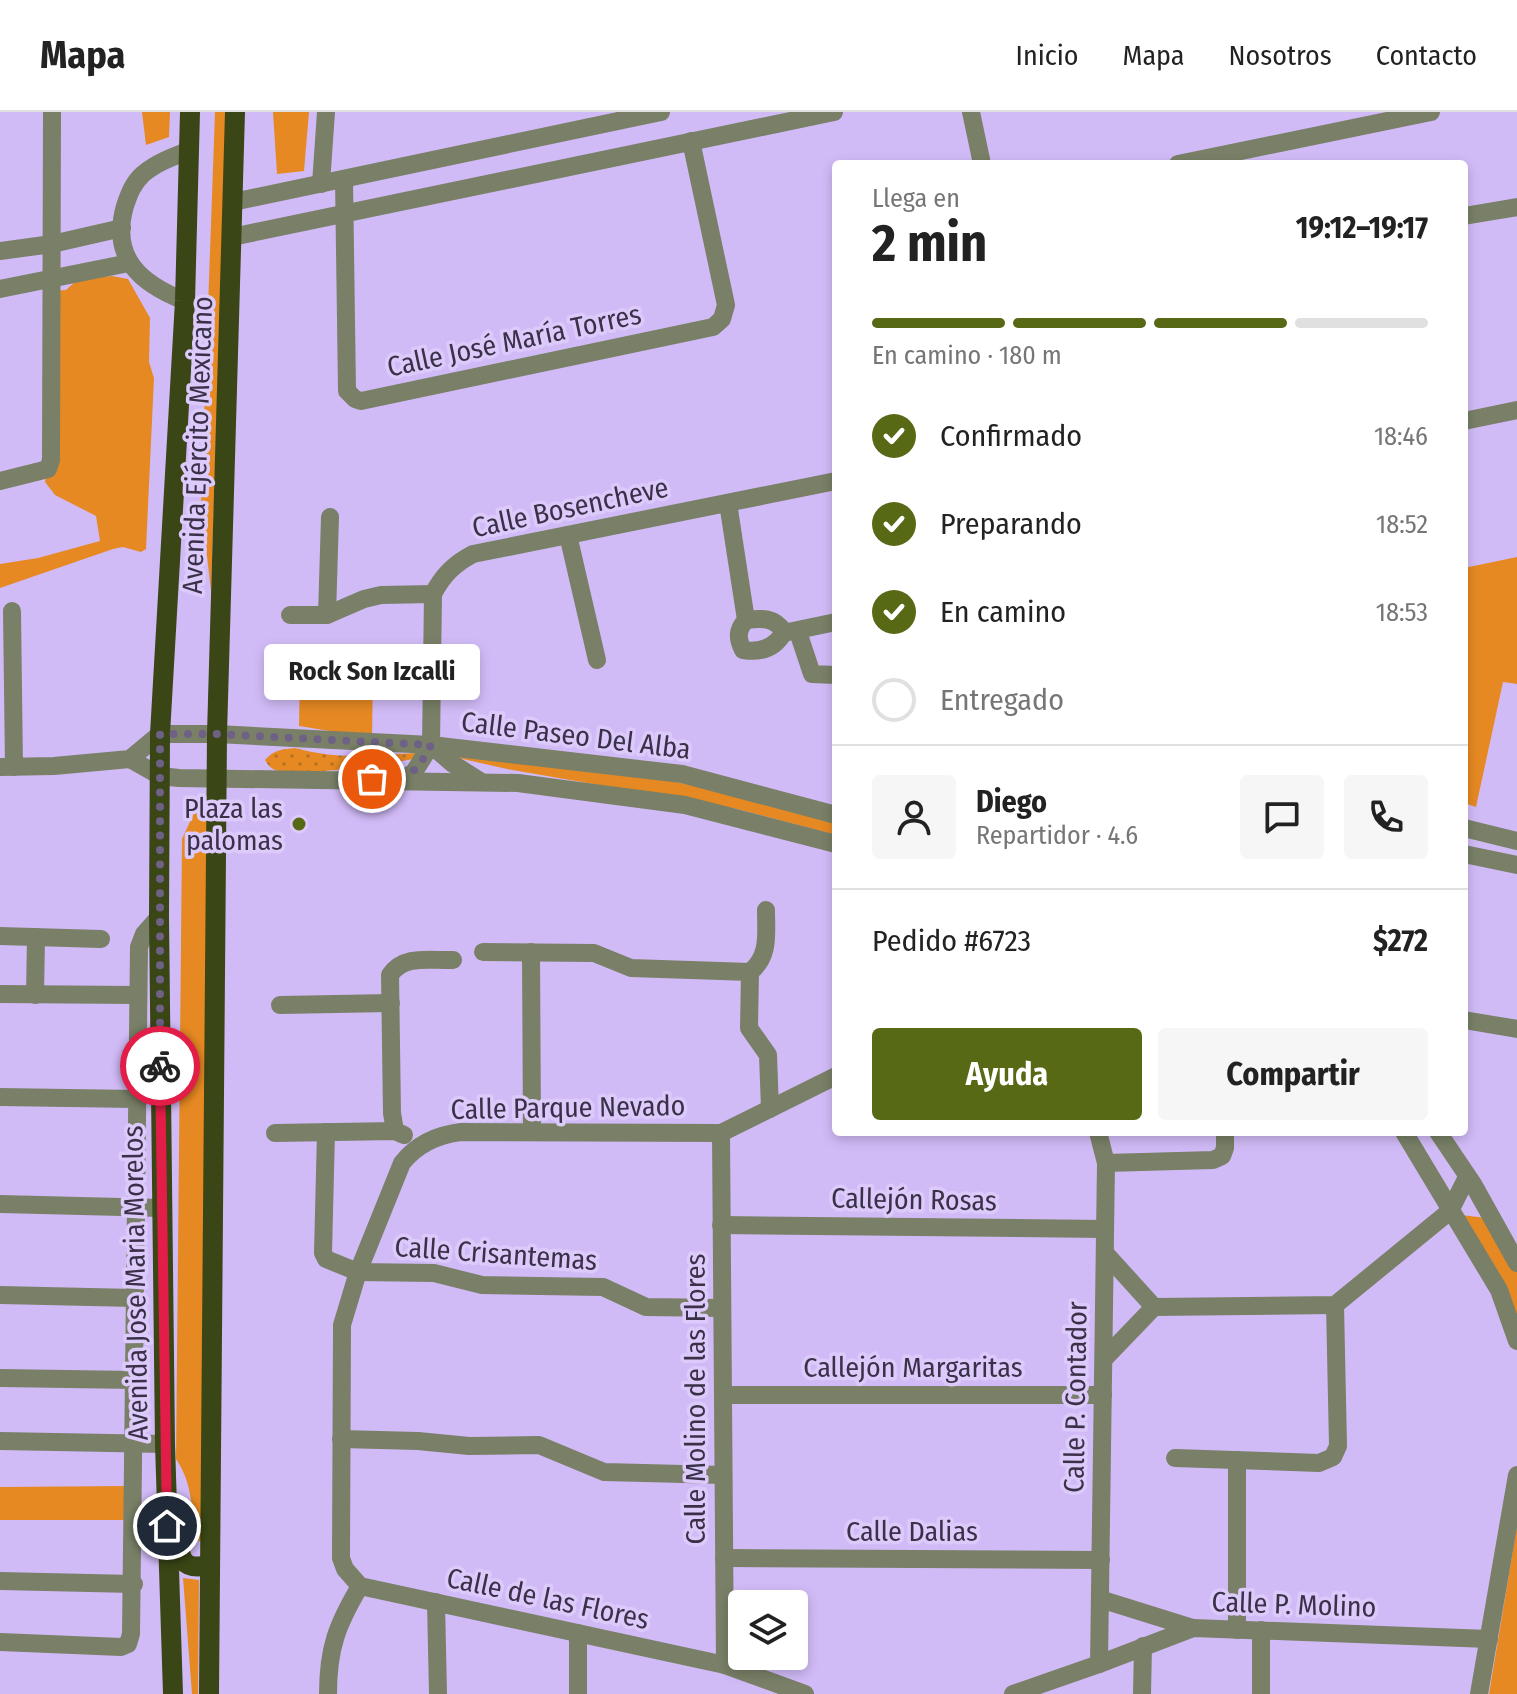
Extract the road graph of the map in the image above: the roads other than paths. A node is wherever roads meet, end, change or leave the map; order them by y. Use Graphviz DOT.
graph roads {
  1 [pos="52,112"];
  2 [pos="190,112"];
  3 [pos="235,112"];
  4 [pos="326,112"];
  5 [pos="661,112"];
  6 [pos="830,112"];
  7 [pos="971,112"];
  8 [pos="1431,112"];
  9 [pos="581,130"];
  10 [pos="691,141"];
  11 [pos="188,151"];
  12 [pos="981,160"];
  13 [pos="1197,160"];
  14 [pos="588,162"];
  15 [pos="344,179"];
  16 [pos="321,184"];
  17 [pos="233,202"];
  18 [pos="1517,207"];
  19 [pos="1468,215"];
  20 [pos="344,216"];
  21 [pos="122,228"];
  22 [pos="232,237"];
  23 [pos="52,244"];
  24 [pos="0,251"];
  25 [pos="129,263"];
  26 [pos="52,278"];
  27 [pos="0,289"];
  28 [pos="185,301"];
  29 [pos="1517,410"];
  30 [pos="1468,420"];
  31 [pos="0,481"];
  32 [pos="832,482"];
  33 [pos="728,503"];
  34 [pos="330,517"];
  35 [pos="568,535"];
  36 [pos="433,594"];
  37 [pos="12,611"];
  38 [pos="290,615"];
  39 [pos="327,615"];
  40 [pos="746,620"];
  41 [pos="832,623"];
  42 [pos="791,632"];
  43 [pos="597,660"];
  44 [pos="832,675"];
  45 [pos="160,734"];
  46 [pos="217,734"];
  47 [pos="431,745"];
  48 [pos="130,759"];
  49 [pos="7,767"];
  50 [pos="160,776"];
  51 [pos="217,779"];
  52 [pos="403,779"];
  53 [pos="482,782"];
  54 [pos="832,814"];
  55 [pos="1468,829"];
  56 [pos="1517,841"];
  57 [pos="832,843"];
  58 [pos="1468,855"];
  59 [pos="1517,865"];
  60 [pos="766,910"];
  61 [pos="159,917"];
  62 [pos="0,936"];
  63 [pos="36,937"];
  64 [pos="101,939"];
  65 [pos="483,952"];
  66 [pos="531,952"];
  67 [pos="453,960"];
  68 [pos="750,972"];
  69 [pos="0,994"];
  70 [pos="35,995"];
  71 [pos="137,995"];
  72 [pos="391,1003"];
  73 [pos="280,1005"];
  74 [pos="1468,1021"];
  75 [pos="1517,1029"];
  76 [pos="832,1078"];
  77 [pos="0,1097"];
  78 [pos="136,1099"];
  79 [pos="770,1109"];
  80 [pos="395,1131"];
  81 [pos="326,1132"];
  82 [pos="532,1132"];
  83 [pos="275,1133"];
  84 [pos="721,1133"];
  85 [pos="1099,1136"];
  86 [pos="1225,1136"];
  87 [pos="1406,1136"];
  88 [pos="1441,1136"];
  89 [pos="425,1142"];
  90 [pos="1106,1163"];
  91 [pos="1467,1177"];
  92 [pos="0,1204"];
  93 [pos="162,1208"];
  94 [pos="135,1209"];
  95 [pos="1450,1211"];
  96 [pos="1489,1212"];
  97 [pos="721,1225"];
  98 [pos="1105,1229"];
  99 [pos="1105,1253"];
  100 [pos="1517,1263"];
  101 [pos="358,1272"];
  102 [pos="0,1295"];
  103 [pos="135,1298"];
  104 [pos="1335,1305"];
  105 [pos="1154,1307"];
  106 [pos="722,1308"];
  107 [pos="1517,1341"];
  108 [pos="1104,1359"];
  109 [pos="0,1378"];
  110 [pos="135,1380"];
  111 [pos="723,1395"];
  112 [pos="1103,1395"];
  113 [pos="341,1439"];
  114 [pos="0,1441"];
  115 [pos="134,1443"];
  116 [pos="165,1444"];
  117 [pos="1175,1458"];
  118 [pos="1237,1460"];
  119 [pos="723,1475"];
  120 [pos="1517,1475"];
  121 [pos="166,1497"];
  122 [pos="1515,1504"];
  123 [pos="724,1558"];
  124 [pos="1101,1560"];
  125 [pos="210,1565"];
  126 [pos="0,1581"];
  127 [pos="134,1584"];
  128 [pos="360,1586"];
  129 [pos="1100,1599"];
  130 [pos="436,1602"];
  131 [pos="1193,1628"];
  132 [pos="1237,1630"];
  133 [pos="1261,1630"];
  134 [pos="578,1633"];
  135 [pos="1489,1639"];
  136 [pos="0,1642"];
  137 [pos="1143,1646"];
  138 [pos="1099,1664"];
  139 [pos="725,1665"];
  140 [pos="795,1692"];
  141 [pos="173,1694"];
  142 [pos="209,1694"];
  143 [pos="328,1694"];
  144 [pos="438,1694"];
  145 [pos="578,1694"];
  146 [pos="1013,1694"];
  147 [pos="1142,1694"];
  148 [pos="1261,1694"];
  149 [pos="1479,1694"];
  1 -- 23 [label="street"];
  2 -- 11 [label="main road, Avenida Ejército Mexicano"];
  3 -- 17 [label="main road, Avenida Ejército Mexicano"];
  4 -- 16 [label="street"];
  5 -- 9 [label="street"];
  6 -- 10 [label="street"];
  7 -- 12 [label="street"];
  8 -- 13 [label="street"];
  9 -- 14 [label="street"];
  9 -- 15 [label="street"];
  10 -- 14 [label="street"];
  10 -- 20 [label="street, Calle José María Torres"];
  11 -- 21 [label="street"];
  11 -- 28 [label="main road, Avenida Ejército Mexicano"];
  14 -- 20 [label="street"];
  15 -- 16 [label="street"];
  15 -- 20 [label="street, Calle José María Torres"];
  16 -- 17 [label="street"];
  17 -- 22 [label="main road, Avenida Ejército Mexicano"];
  18 -- 19 [label="street"];
  20 -- 22 [label="street"];
  21 -- 23 [label="street"];
  21 -- 25 [label="street"];
  22 -- 46 [label="main road, Avenida Ejército Mexicano"];
  23 -- 24 [label="street"];
  23 -- 26 [label="street"];
  25 -- 26 [label="street"];
  25 -- 28 [label="street"];
  26 -- 27 [label="street"];
  26 -- 31 [label="street"];
  28 -- 45 [label="main road, Avenida Ejército Mexicano"];
  29 -- 30 [label="street"];
  32 -- 33 [label="street, Calle Bosencheve"];
  33 -- 35 [label="street, Calle Bosencheve"];
  33 -- 40 [label="street"];
  34 -- 39 [label="street"];
  35 -- 36 [label="street, Calle Bosencheve"];
  35 -- 43 [label="street"];
  36 -- 39 [label="street"];
  36 -- 47 [label="street"];
  37 -- 49 [label="street"];
  38 -- 39 [label="street"];
  40 -- 42 [label="street"];
  40 -- 42 [label="street"];
  41 -- 42 [label="street"];
  42 -- 44 [label="street"];
  45 -- 46 [label="street, Calle Paseo Del Alba"];
  45 -- 48 [label="street"];
  45 -- 50 [label="main road, Avenida Ejército Mexicano"];
  46 -- 47 [label="street, Calle Paseo Del Alba"];
  46 -- 51 [label="main road, Avenida Ejército Mexicano"];
  47 -- 52 [label="street"];
  47 -- 53 [label="street"];
  47 -- 54 [label="street, Calle Paseo Del Alba"];
  48 -- 49 [label="street"];
  48 -- 50 [label="street"];
  50 -- 51 [label="street, Calle Paseo Del Alba"];
  50 -- 61 [label="main road, Avenida Jose Maria Morelos"];
  51 -- 52 [label="street, Calle Paseo Del Alba"];
  51 -- 125 [label="main road, Avenida Ejército Mexicano"];
  52 -- 53 [label="street, Calle Paseo Del Alba"];
  53 -- 57 [label="street, Calle Paseo Del Alba"];
  55 -- 56 [label="street"];
  58 -- 59 [label="street"];
  60 -- 68 [label="street"];
  61 -- 71 [label="street"];
  61 -- 93 [label="main road, Avenida Jose Maria Morelos"];
  62 -- 63 [label="street"];
  63 -- 64 [label="street"];
  63 -- 70 [label="street"];
  65 -- 66 [label="street"];
  66 -- 68 [label="street"];
  66 -- 82 [label="street"];
  67 -- 72 [label="street"];
  68 -- 79 [label="street"];
  69 -- 70 [label="street"];
  70 -- 71 [label="street"];
  71 -- 78 [label="street"];
  72 -- 73 [label="street"];
  72 -- 80 [label="street"];
  74 -- 75 [label="street"];
  76 -- 79 [label="street, Calle Parque Nevado"];
  77 -- 78 [label="street"];
  78 -- 94 [label="street"];
  79 -- 84 [label="street, Calle Parque Nevado"];
  80 -- 81 [label="street"];
  80 -- 89 [label="street"];
  81 -- 83 [label="street"];
  81 -- 101 [label="street"];
  82 -- 84 [label="street, Calle Parque Nevado"];
  82 -- 89 [label="street, Calle Parque Nevado"];
  84 -- 97 [label="street, Calle Molino de las Flores"];
  85 -- 90 [label="street, Calle P. Contador"];
  86 -- 90 [label="street"];
  87 -- 95 [label="street"];
  88 -- 91 [label="street"];
  89 -- 101 [label="street, Calle Parque Nevado"];
  90 -- 98 [label="street, Calle P. Contador"];
  91 -- 95 [label="street"];
  91 -- 96 [label="street"];
  92 -- 94 [label="street"];
  93 -- 94 [label="street"];
  93 -- 116 [label="main road, Avenida Jose Maria Morelos"];
  94 -- 103 [label="street"];
  95 -- 96 [label="street"];
  95 -- 104 [label="street"];
  95 -- 107 [label="street"];
  96 -- 100 [label="street"];
  97 -- 98 [label="street, Callejón Rosas"];
  97 -- 106 [label="street, Calle Molino de las Flores"];
  98 -- 99 [label="street, Calle P. Contador"];
  99 -- 105 [label="street"];
  99 -- 108 [label="street, Calle P. Contador"];
  101 -- 106 [label="street, Calle Crisantemas"];
  101 -- 113 [label="street, Calle Parque Nevado"];
  102 -- 103 [label="street"];
  103 -- 110 [label="street"];
  104 -- 105 [label="street"];
  104 -- 118 [label="street"];
  105 -- 108 [label="street"];
  106 -- 111 [label="street, Calle Molino de las Flores"];
  108 -- 112 [label="street, Calle P. Contador"];
  109 -- 110 [label="street"];
  110 -- 115 [label="street"];
  111 -- 112 [label="street, Callejón Margaritas"];
  111 -- 119 [label="street, Calle Molino de las Flores"];
  112 -- 124 [label="street, Calle P. Contador"];
  113 -- 119 [label="street"];
  113 -- 128 [label="street, Calle Parque Nevado"];
  114 -- 115 [label="street"];
  115 -- 116 [label="street"];
  115 -- 127 [label="street"];
  116 -- 121 [label="main road, Avenida Jose Maria Morelos"];
  117 -- 118 [label="street"];
  118 -- 132 [label="street"];
  119 -- 123 [label="street, Calle Molino de las Flores"];
  120 -- 122 [label="street"];
  121 -- 125 [label="main road"];
  121 -- 141 [label="main road, Avenida Jose Maria Morelos"];
  122 -- 135 [label="street"];
  123 -- 124 [label="street, Calle Dalias"];
  123 -- 139 [label="street, Calle Molino de las Flores"];
  124 -- 129 [label="street, Calle P. Contador"];
  125 -- 142 [label="main road, Avenida Ejército Mexicano"];
  126 -- 127 [label="street"];
  127 -- 136 [label="street"];
  128 -- 130 [label="street, Calle de las Flores"];
  128 -- 143 [label="street"];
  129 -- 131 [label="street"];
  129 -- 138 [label="street, Calle P. Contador"];
  130 -- 134 [label="street, Calle de las Flores"];
  130 -- 144 [label="street"];
  131 -- 132 [label="street, Calle P. Molino"];
  131 -- 137 [label="street, Calle P. Molino"];
  132 -- 133 [label="street, Calle P. Molino"];
  133 -- 135 [label="street, Calle P. Molino"];
  133 -- 148 [label="street"];
  134 -- 139 [label="street, Calle de las Flores"];
  134 -- 145 [label="street"];
  135 -- 149 [label="street"];
  137 -- 138 [label="street, Calle P. Molino"];
  137 -- 147 [label="street"];
  138 -- 146 [label="street, Calle P. Molino"];
  139 -- 140 [label="street"];
}
